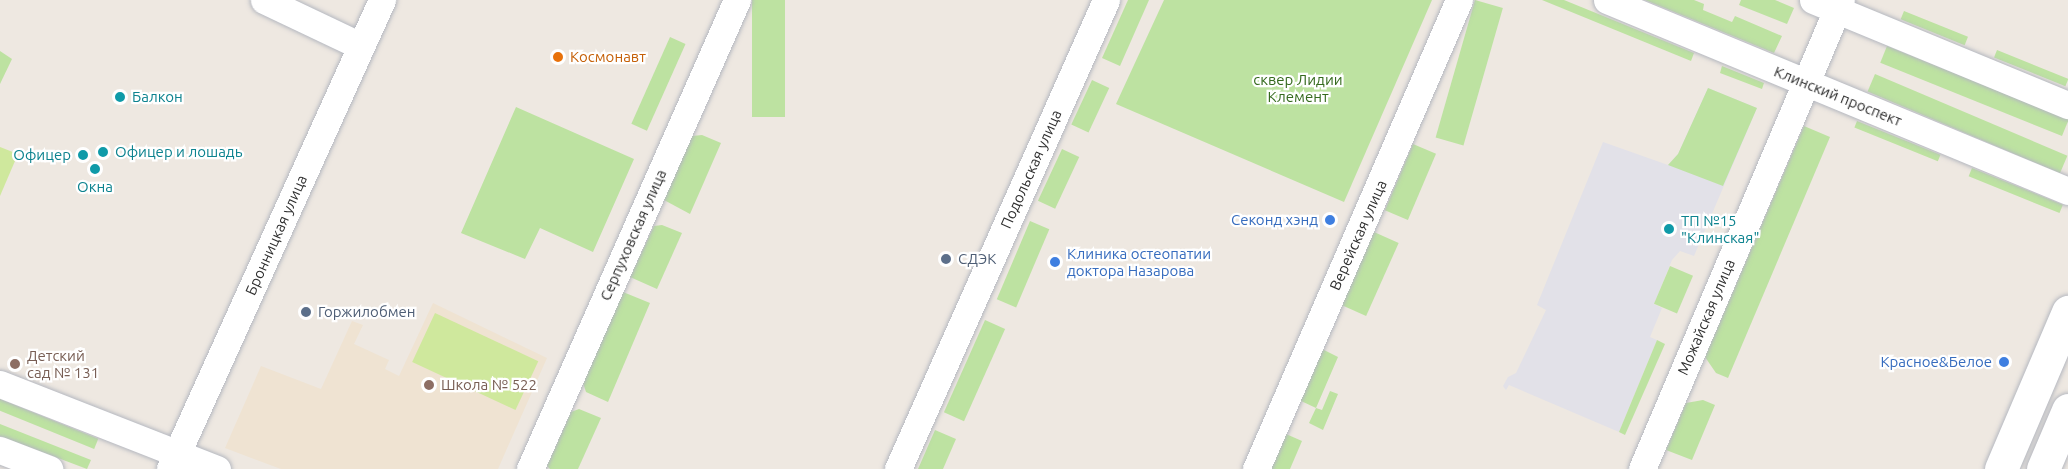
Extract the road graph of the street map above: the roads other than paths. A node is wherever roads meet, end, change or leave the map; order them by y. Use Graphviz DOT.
graph roads {
  1 [pos="264,0"];
  2 [pos="382,0"];
  3 [pos="737,0"];
  4 [pos="1106,0"];
  5 [pos="1459,0"];
  6 [pos="1607,0"];
  7 [pos="1830,3"];
  8 [pos="361,46"];
  9 [pos="1807,83"];
  10 [pos="2068,105"];
  11 [pos="2068,191"];
  12 [pos="2068,312"];
  13 [pos="0,384"];
  14 [pos="2068,410"];
  15 [pos="0,450"];
  16 [pos="173,461"];
  17 [pos="49,469"];
  18 [pos="217,469"];
  19 [pos="530,469"];
  20 [pos="898,469"];
  21 [pos="1256,469"];
  22 [pos="1642,469"];
  23 [pos="2001,469"];
  24 [pos="2043,469"];
  1 -- 8 [label="street"];
  2 -- 8 [label="street, Бронницкая улица"];
  3 -- 19 [label="street, Серпуховская улица"];
  4 -- 20 [label="street, Подольская улица"];
  5 -- 21 [label="street, Верейская улица"];
  6 -- 9 [label="street, Клинский проспект"];
  7 -- 9 [label="street, Можайская улица"];
  7 -- 10 [label="street"];
  8 -- 16 [label="street, Бронницкая улица"];
  9 -- 11 [label="street, Клинский проспект"];
  9 -- 22 [label="street, Можайская улица"];
  12 -- 23 [label="street"];
  13 -- 16 [label="street"];
  14 -- 24 [label="street"];
  15 -- 17 [label="street"];
  16 -- 18 [label="street"];
}
